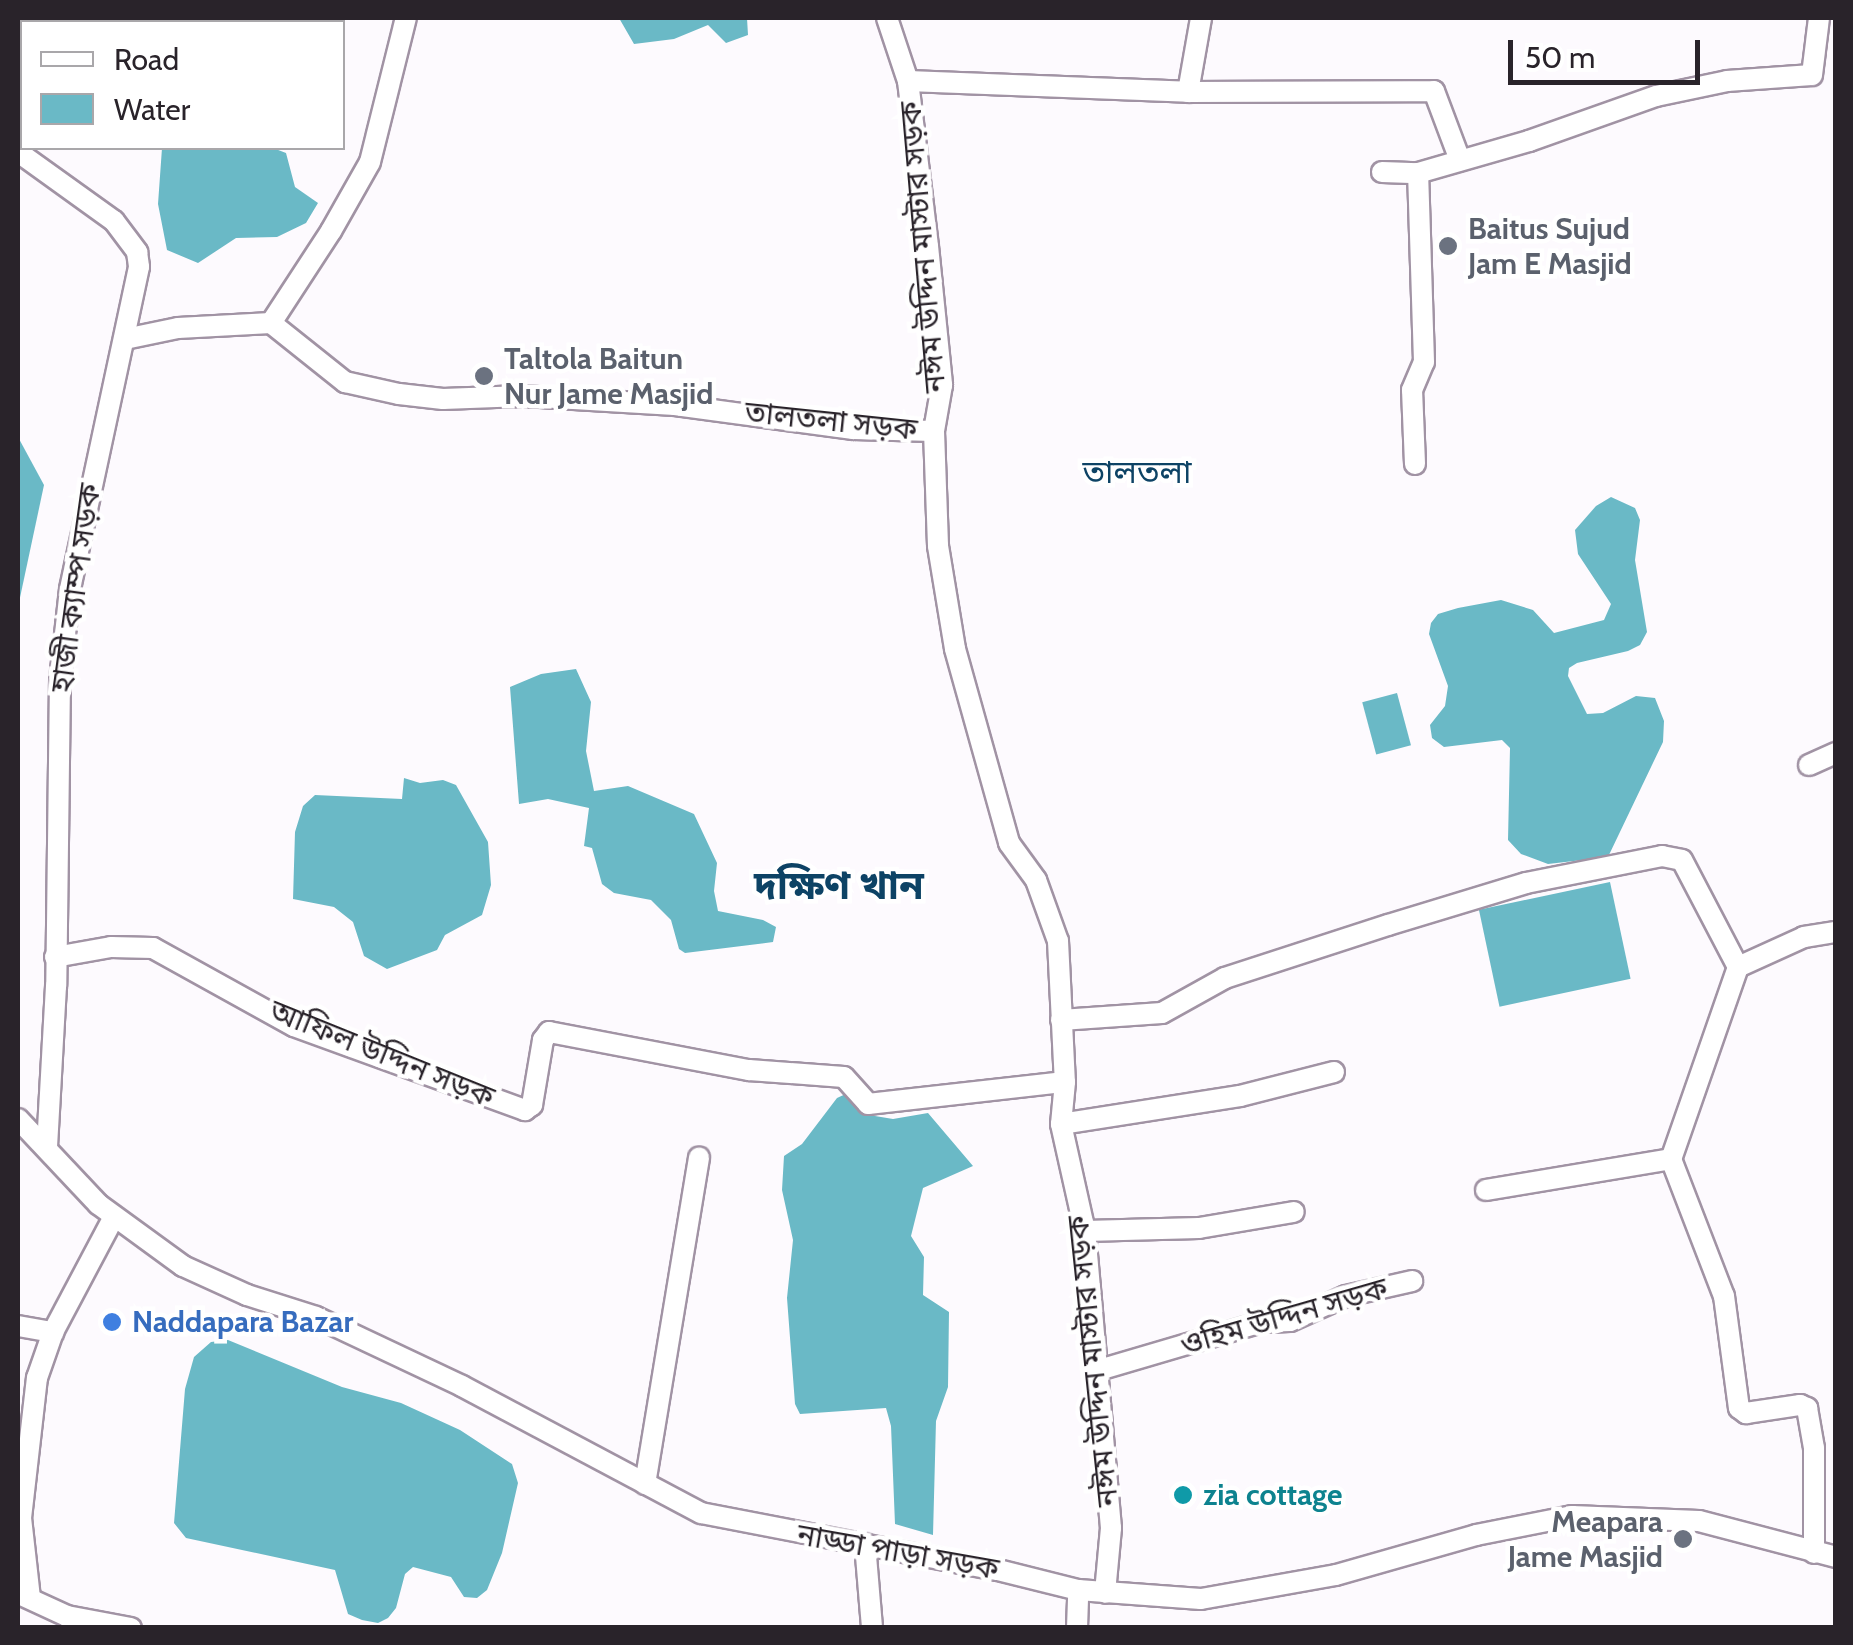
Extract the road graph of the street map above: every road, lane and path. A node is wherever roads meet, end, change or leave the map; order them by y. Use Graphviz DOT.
graph roads {
  1 [pos="406,18"];
  2 [pos="887,18"];
  3 [pos="1201,18"];
  4 [pos="1819,18"];
  5 [pos="908,81"];
  6 [pos="1188,92"];
  7 [pos="18,152"];
  8 [pos="1460,160"];
  9 [pos="1382,172"];
  10 [pos="1418,173"];
  11 [pos="270,323"];
  12 [pos="125,339"];
  13 [pos="934,431"];
  14 [pos="1415,464"];
  15 [pos="1836,754"];
  16 [pos="1809,765"];
  17 [pos="1836,932"];
  18 [pos="55,957"];
  19 [pos="1738,967"];
  20 [pos="1061,1020"];
  21 [pos="1334,1072"];
  22 [pos="1065,1082"];
  23 [pos="18,1119"];
  24 [pos="1062,1124"];
  25 [pos="47,1147"];
  26 [pos="698,1157"];
  27 [pos="1671,1159"];
  28 [pos="1486,1190"];
  29 [pos="1294,1212"];
  30 [pos="114,1217"];
  31 [pos="1085,1231"];
  32 [pos="1412,1282"];
  33 [pos="18,1326"];
  34 [pos="53,1332"];
  35 [pos="1099,1370"];
  36 [pos="646,1484"];
  37 [pos="865,1544"];
  38 [pos="1825,1555"];
  39 [pos="1078,1590"];
  40 [pos="1105,1593"];
  41 [pos="24,1596"];
  42 [pos="67,1622"];
  43 [pos="131,1628"];
  44 [pos="872,1628"];
  45 [pos="1076,1628"];
  1 -- 11 [label="street"];
  2 -- 5 [label="street, নঈম উদ্দিন মাস্টার সড়ক"];
  3 -- 6 [label="street"];
  4 -- 8 [label="street"];
  5 -- 6 [label="street"];
  5 -- 13 [label="street, নঈম উদ্দিন মাস্টার সড়ক"];
  6 -- 8 [label="street"];
  7 -- 12 [label="street, হাজী ক্যাম্প সড়ক"];
  8 -- 10 [label="street"];
  9 -- 10 [label="street"];
  10 -- 14 [label="street"];
  11 -- 12 [label="street"];
  11 -- 13 [label="street, তালতলা সড়ক"];
  12 -- 18 [label="street, হাজী ক্যাম্প সড়ক"];
  13 -- 20 [label="street, নঈম উদ্দিন মাস্টার সড়ক"];
  15 -- 16 [label="street"];
  17 -- 19 [label="street"];
  18 -- 22 [label="street, আফিল উদ্দিন সড়ক"];
  18 -- 25 [label="street, হাজী ক্যাম্প সড়ক"];
  19 -- 20 [label="street"];
  19 -- 27 [label="street"];
  20 -- 22 [label="street, নঈম উদ্দিন মাস্টার সড়ক"];
  21 -- 24 [label="street"];
  22 -- 24 [label="street, নঈম উদ্দিন মাস্টার সড়ক"];
  23 -- 25 [label="street, নাড্ডা পাড়া সড়ক"];
  24 -- 31 [label="street, নঈম উদ্দিন মাস্টার সড়ক"];
  25 -- 30 [label="street, নাড্ডা পাড়া সড়ক"];
  26 -- 36 [label="street"];
  27 -- 28 [label="street"];
  27 -- 38 [label="street"];
  29 -- 31 [label="street"];
  30 -- 34 [label="street"];
  30 -- 36 [label="street, নাড্ডা পাড়া সড়ক"];
  31 -- 35 [label="street, নঈম উদ্দিন মাস্টার সড়ক"];
  32 -- 35 [label="street, ওহিম উদ্দিন সড়ক"];
  33 -- 34 [label="street"];
  34 -- 41 [label="street"];
  35 -- 40 [label="street, নঈম উদ্দিন মাস্টার সড়ক"];
  36 -- 37 [label="street, নাড্ডা পাড়া সড়ক"];
  37 -- 39 [label="street, নাড্ডা পাড়া সড়ক"];
  37 -- 44 [label="street"];
  38 -- 40 [label="street, নাড্ডা পাড়া সড়ক"];
  39 -- 40 [label="street, নাড্ডা পাড়া সড়ক"];
  39 -- 45 [label="street"];
  41 -- 42 [label="street"];
  42 -- 43 [label="street"];
}
